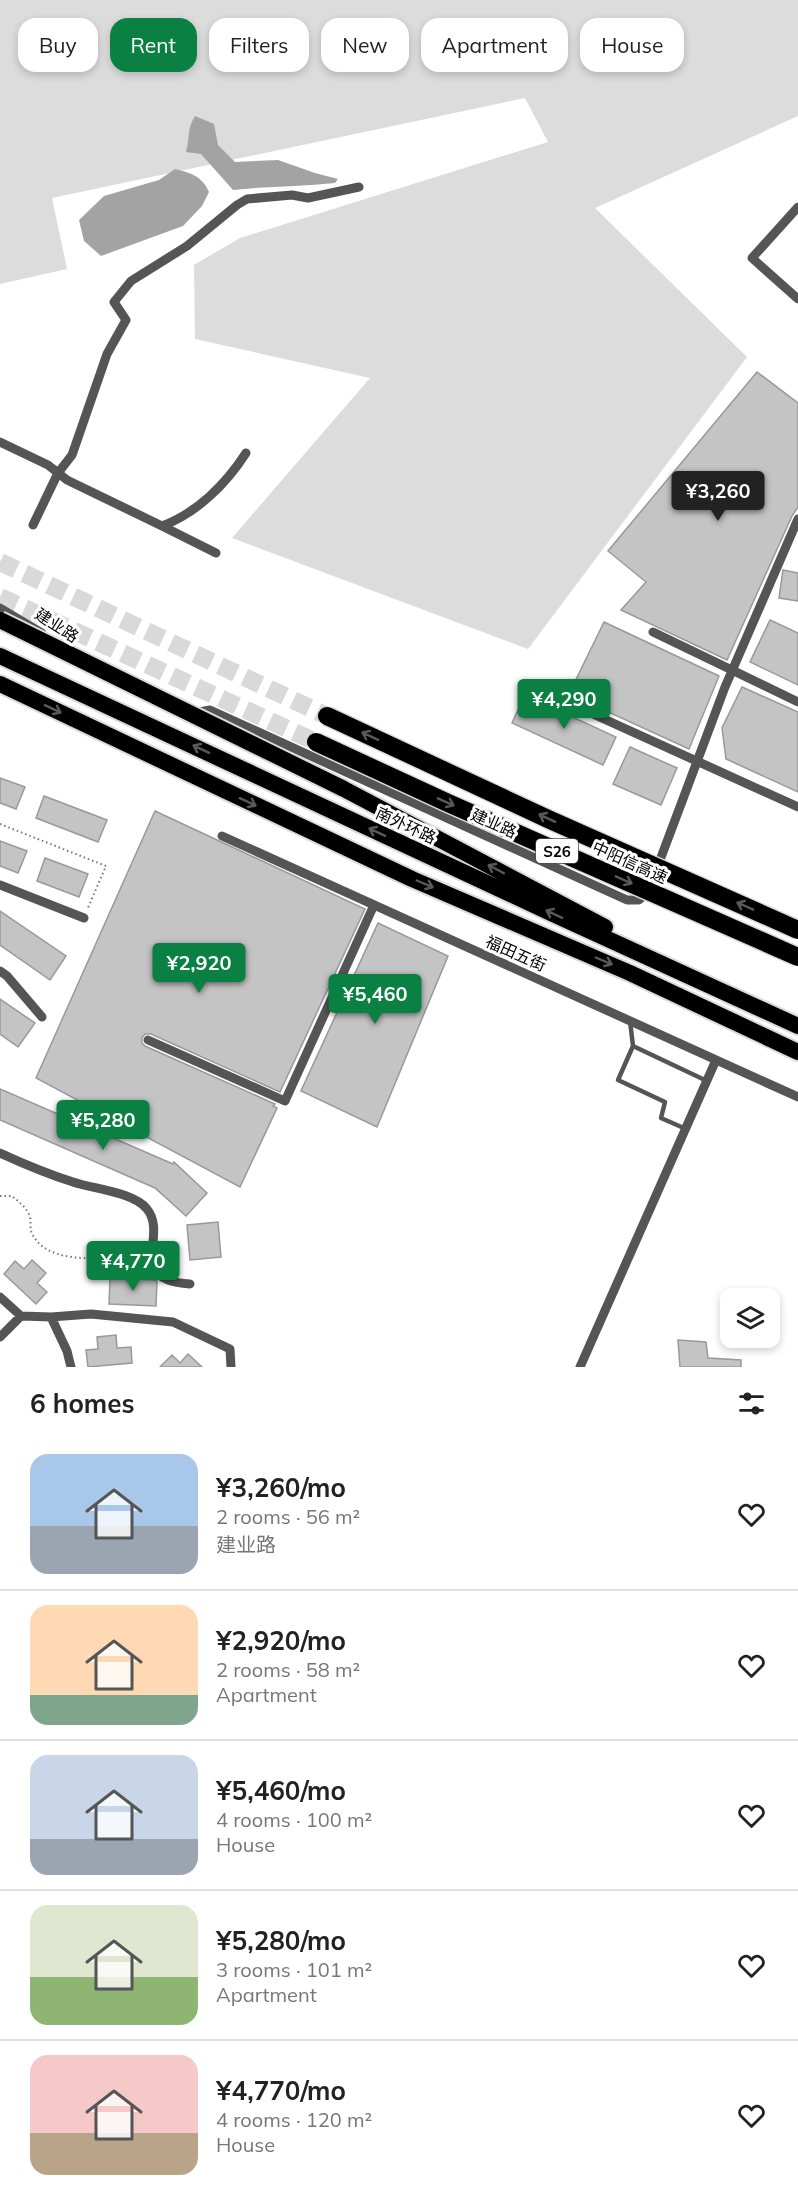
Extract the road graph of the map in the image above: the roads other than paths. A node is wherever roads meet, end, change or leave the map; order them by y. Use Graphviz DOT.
graph roads {
  1 [pos="359,188"];
  2 [pos="798,207"];
  3 [pos="798,299"];
  4 [pos="0,442"];
  5 [pos="246,453"];
  6 [pos="58,473"];
  7 [pos="798,519"];
  8 [pos="33,525"];
  9 [pos="162,526"];
  10 [pos="216,553"];
  11 [pos="0,608"];
  12 [pos="0,620"];
  13 [pos="653,633"];
  14 [pos="0,647"];
  15 [pos="0,656"];
  16 [pos="732,671"];
  17 [pos="39,674"];
  18 [pos="0,684"];
  19 [pos="0,689"];
  20 [pos="22,694"];
  21 [pos="798,702"];
  22 [pos="582,709"];
  23 [pos="327,716"];
  24 [pos="316,742"];
  25 [pos="697,761"];
  26 [pos="798,807"];
  27 [pos="222,836"];
  28 [pos="0,885"];
  29 [pos="374,905"];
  30 [pos="84,918"];
  31 [pos="798,930"];
  32 [pos="798,957"];
  33 [pos="0,971"];
  34 [pos="752,1005"];
  35 [pos="42,1017"];
  36 [pos="630,1021"];
  37 [pos="798,1026"];
  38 [pos="148,1040"];
  39 [pos="633,1046"];
  40 [pos="798,1052"];
  41 [pos="716,1060"];
  42 [pos="707,1081"];
  43 [pos="798,1097"];
  44 [pos="686,1129"];
  45 [pos="0,1153"];
  46 [pos="190,1284"];
  47 [pos="0,1297"];
  48 [pos="21,1316"];
  49 [pos="51,1317"];
  50 [pos="0,1337"];
  51 [pos="71,1367"];
  52 [pos="231,1367"];
  53 [pos="580,1367"];
  1 -- 6 [label="street"];
  2 -- 3 [label="street"];
  4 -- 6 [label="street"];
  5 -- 9 [label="street"];
  6 -- 8 [label="street"];
  6 -- 9 [label="street"];
  7 -- 16 [label="street, 建业路"];
  9 -- 10 [label="street"];
  11 -- 25 [label="street, 建业路"];
  34 -- 12 [label="highway, one-way, bridge"];
  13 -- 16 [label="street"];
  14 -- 17 [label="highway"];
  15 -- 17 [label="highway, 南外环路"];
  16 -- 21 [label="street"];
  16 -- 25 [label="street, 建业路"];
  34 -- 17 [label="highway, 南外环路, one-way"];
  18 -- 20 [label="highway"];
  19 -- 20 [label="highway"];
  20 -- 40 [label="highway, one-way"];
  22 -- 25 [label="street"];
  31 -- 23 [label="highway, 中阳信高速 / S26, one-way, bridge"];
  24 -- 32 [label="highway, 中阳信高速 / S26, one-way, bridge"];
  25 -- 26 [label="street"];
  27 -- 29 [label="street, 福田五街"];
  28 -- 30 [label="street"];
  29 -- 36 [label="street, 福田五街"];
  29 -- 38 [label="street"];
  33 -- 35 [label="street"];
  34 -- 37 [label="highway, 南外环路"];
  36 -- 39 [label="lane"];
  36 -- 41 [label="street, 福田五街"];
  39 -- 42 [label="lane"];
  39 -- 44 [label="lane"];
  41 -- 42 [label="street"];
  41 -- 43 [label="street, 福田五街"];
  42 -- 44 [label="street"];
  44 -- 53 [label="street"];
  45 -- 46 [label="street"];
  47 -- 48 [label="street"];
  48 -- 49 [label="street"];
  48 -- 50 [label="street"];
  49 -- 51 [label="street"];
  49 -- 52 [label="street"];
}
